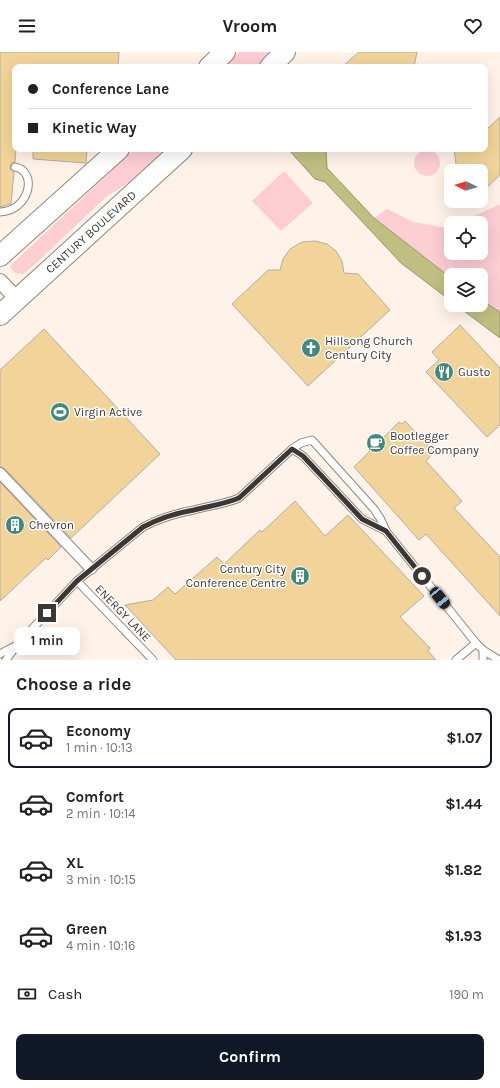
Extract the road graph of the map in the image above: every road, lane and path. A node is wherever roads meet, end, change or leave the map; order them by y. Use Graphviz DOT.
graph roads {
  1 [pos="225,52"];
  2 [pos="285,52"];
  3 [pos="212,64"];
  4 [pos="273,64"];
  5 [pos="116,152"];
  6 [pos="179,152"];
  7 [pos="15,167"];
  8 [pos="0,212"];
  9 [pos="0,256"];
  10 [pos="0,281"];
  11 [pos="17,299"];
  12 [pos="0,315"];
  13 [pos="292,449"];
  14 [pos="0,473"];
  15 [pos="386,531"];
  16 [pos="91,569"];
  17 [pos="77,581"];
  18 [pos="476,643"];
  19 [pos="17,645"];
  20 [pos="482,650"];
  21 [pos="0,654"];
  22 [pos="6,660"];
  23 [pos="153,660"];
  24 [pos="456,660"];
  25 [pos="483,660"];
  26 [pos="499,660"];
  1 -- 3 [label="main road"];
  2 -- 4 [label="main road"];
  5 -- 9 [label="main road"];
  6 -- 11 [label="main road, CENTURY BOULEVARD"];
  7 -- 8 [label="lane"];
  10 -- 11 [label="street"];
  11 -- 12 [label="main road, CENTURY BOULEVARD"];
  13 -- 15 [label="lane"];
  13 -- 15 [label="lane"];
  13 -- 16 [label="lane"];
  14 -- 16 [label="street"];
  15 -- 18 [label="lane"];
  16 -- 17 [label="lane"];
  17 -- 19 [label="lane"];
  17 -- 23 [label="lane, ENERGY LANE"];
  18 -- 20 [label="lane"];
  18 -- 24 [label="lane"];
  19 -- 21 [label="lane"];
  19 -- 22 [label="lane"];
  20 -- 25 [label="lane"];
  20 -- 26 [label="lane"];
}
